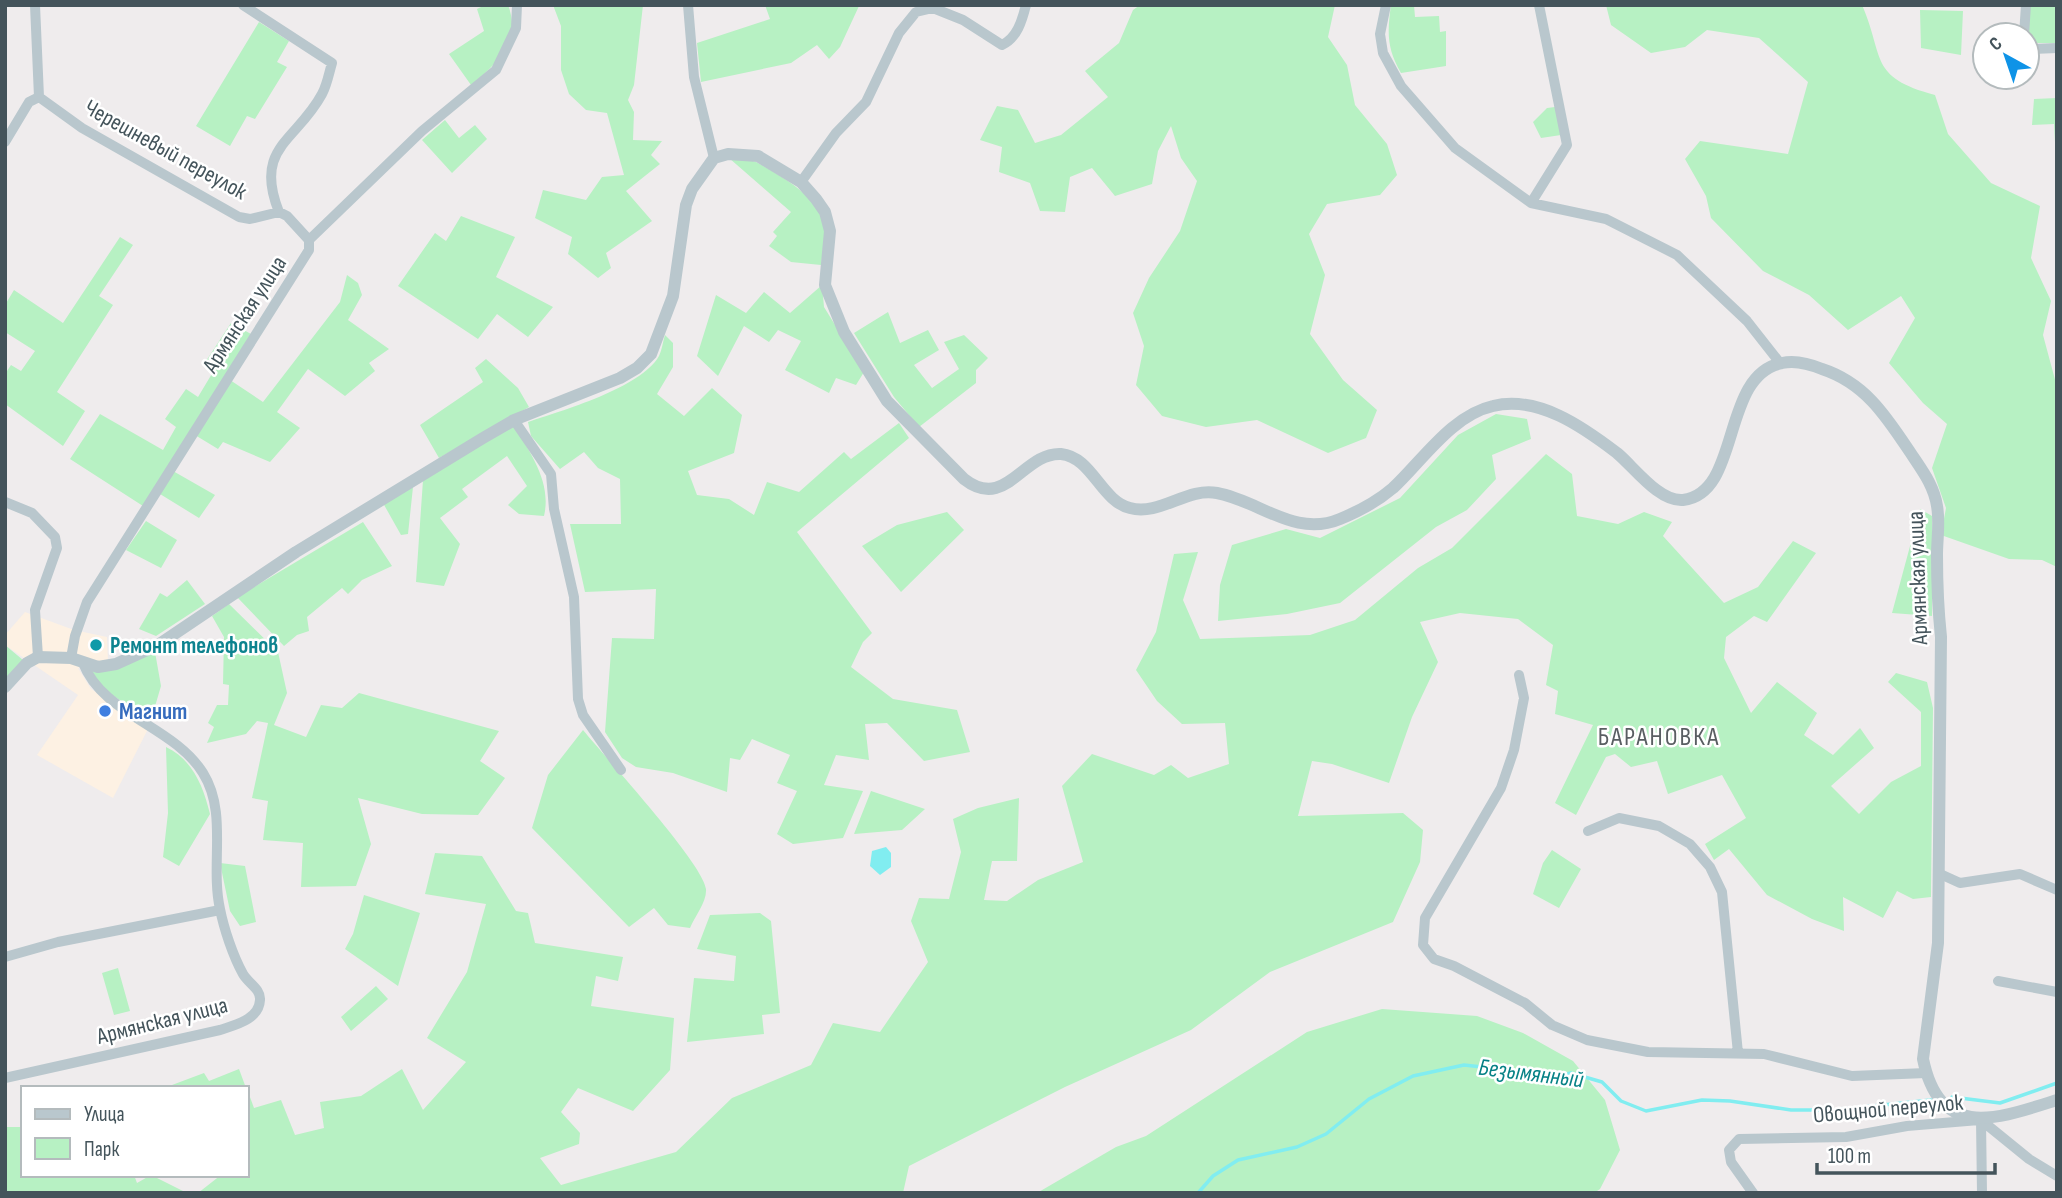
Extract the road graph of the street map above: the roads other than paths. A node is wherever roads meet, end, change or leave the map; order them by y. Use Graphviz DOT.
graph roads {
  1 [pos="36,5"];
  2 [pos="243,5"];
  3 [pos="517,5"];
  4 [pos="688,5"];
  5 [pos="1026,5"];
  6 [pos="1386,5"];
  7 [pos="1539,5"];
  8 [pos="39,97"];
  9 [pos="5,142"];
  10 [pos="714,158"];
  11 [pos="801,183"];
  12 [pos="1531,202"];
  13 [pos="279,212"];
  14 [pos="309,240"];
  15 [pos="1780,363"];
  16 [pos="514,420"];
  17 [pos="8,506"];
  18 [pos="38,657"];
  19 [pos="77,661"];
  20 [pos="1519,675"];
  21 [pos="5,687"];
  22 [pos="621,770"];
  23 [pos="1588,831"];
  24 [pos="1938,873"];
  25 [pos="2057,890"];
  26 [pos="220,910"];
  27 [pos="5,957"];
  28 [pos="1997,981"];
  29 [pos="2057,992"];
  30 [pos="1738,1053"];
  31 [pos="1926,1073"];
  32 [pos="5,1078"];
  33 [pos="2057,1100"];
  34 [pos="1982,1120"];
  35 [pos="2057,1176"];
  36 [pos="1754,1193"];
  37 [pos="1982,1193"];
  1 -- 8 [label="street"];
  2 -- 13 [label="street, Черешневый переулок"];
  3 -- 14 [label="street, Армянская улица"];
  4 -- 10 [label="street"];
  5 -- 11 [label="street"];
  6 -- 12 [label="street"];
  7 -- 12 [label="street"];
  8 -- 9 [label="street"];
  8 -- 13 [label="street, Черешневый переулок"];
  10 -- 11 [label="street"];
  10 -- 16 [label="street"];
  11 -- 15 [label="street"];
  12 -- 15 [label="street"];
  13 -- 14 [label="street"];
  14 -- 19 [label="street, Армянская улица"];
  15 -- 24 [label="street, Армянская улица"];
  16 -- 19 [label="street"];
  16 -- 22 [label="street"];
  17 -- 18 [label="street"];
  18 -- 19 [label="street"];
  18 -- 21 [label="street"];
  19 -- 26 [label="street, Армянская улица"];
  20 -- 30 [label="street"];
  23 -- 30 [label="street"];
  24 -- 25 [label="street"];
  24 -- 31 [label="street, Армянская улица"];
  26 -- 27 [label="street"];
  26 -- 32 [label="street, Армянская улица"];
  28 -- 29 [label="street"];
  30 -- 31 [label="street"];
  31 -- 34 [label="street, Армянская улица"];
  33 -- 34 [label="street"];
  34 -- 35 [label="street"];
  34 -- 36 [label="street, Овощной переулок"];
  34 -- 37 [label="street"];
}
